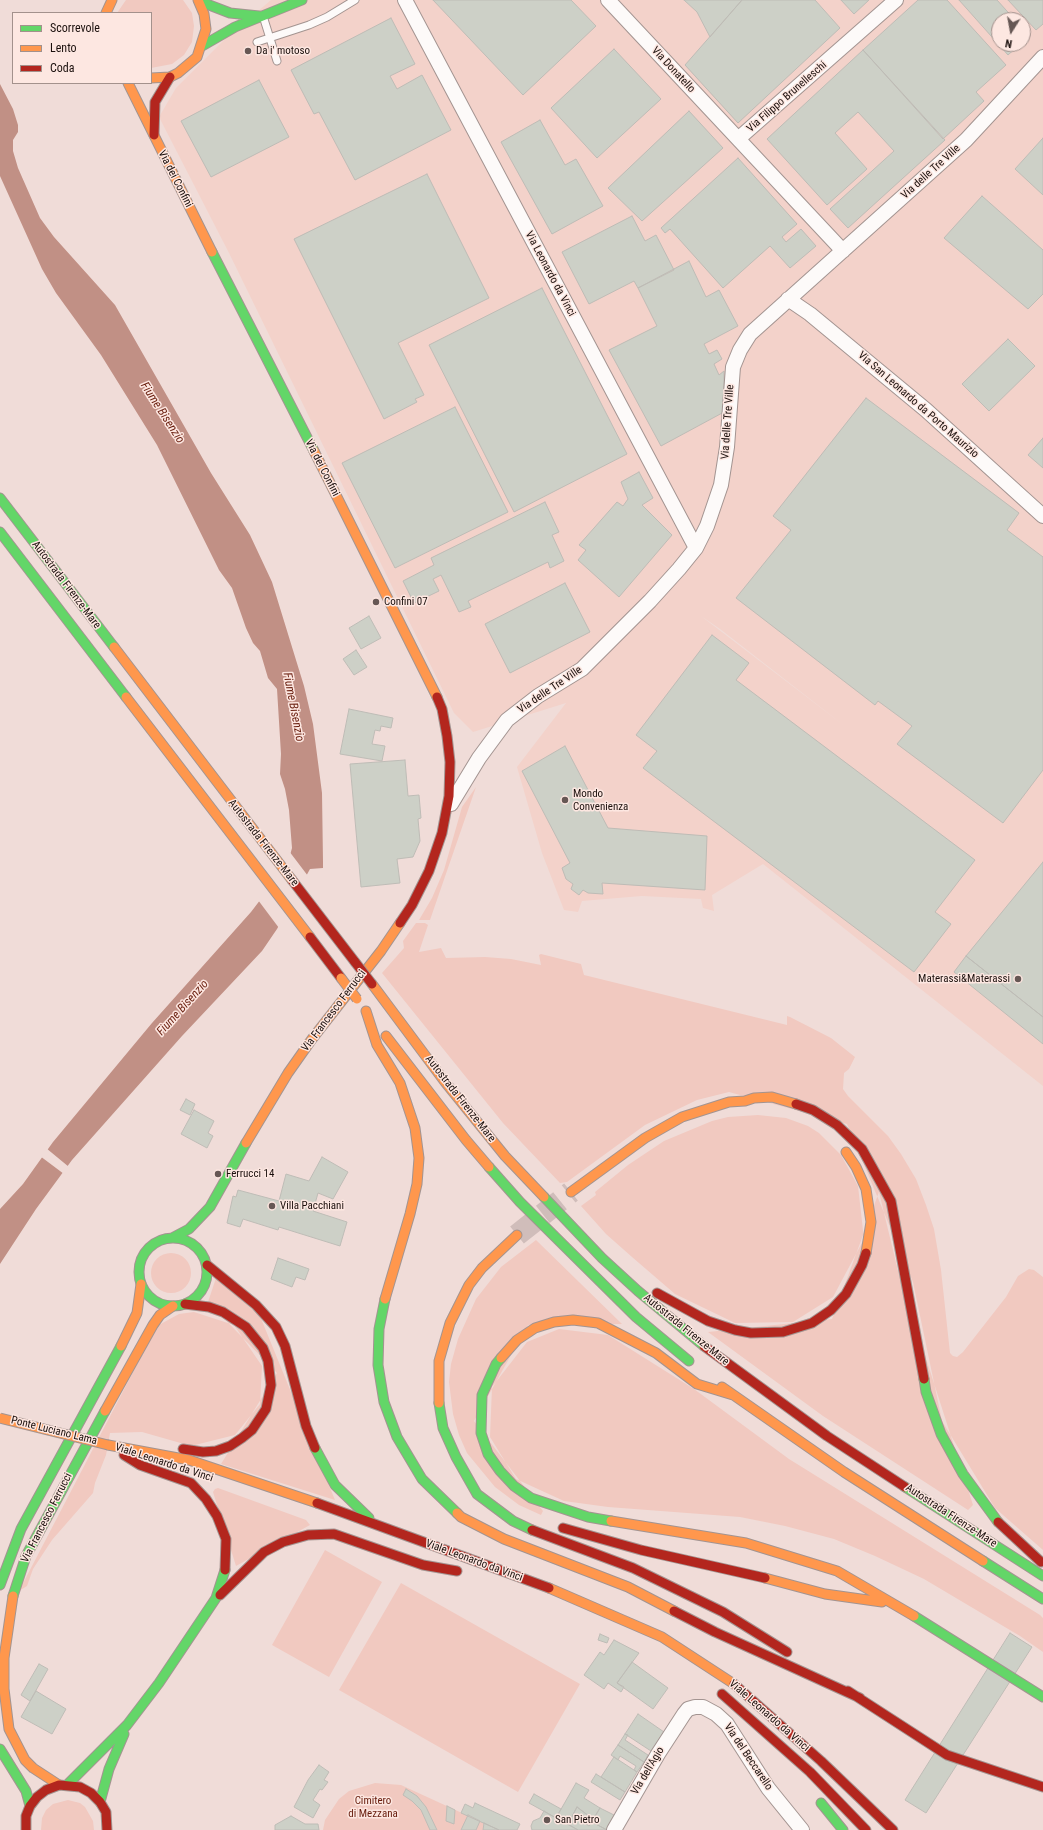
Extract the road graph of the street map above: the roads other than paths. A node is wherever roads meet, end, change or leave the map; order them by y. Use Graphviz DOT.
graph roads {
  1 [pos="103,0"];
  2 [pos="112,0"];
  3 [pos="302,0"];
  4 [pos="355,0"];
  5 [pos="405,0"];
  6 [pos="608,0"];
  7 [pos="896,0"];
  8 [pos="198,1"];
  9 [pos="106,12"];
  10 [pos="262,16"];
  11 [pos="269,38"];
  12 [pos="257,42"];
  13 [pos="202,46"];
  14 [pos="1043,57"];
  15 [pos="276,61"];
  16 [pos="170,76"];
  17 [pos="152,78"];
  18 [pos="128,84"];
  19 [pos="154,138"];
  20 [pos="738,139"];
  21 [pos="843,251"];
  22 [pos="788,299"];
  23 [pos="0,498"];
  24 [pos="1043,516"];
  25 [pos="0,532"];
  26 [pos="696,548"];
  27 [pos="447,810"];
  28 [pos="366,1011"];
  29 [pos="744,1101"];
  30 [pos="765,1106"];
  31 [pos="838,1143"];
  32 [pos="571,1192"];
  33 [pos="210,1207"];
  34 [pos="204,1226"];
  35 [pos="517,1235"];
  36 [pos="172,1238"];
  37 [pos="202,1239"];
  38 [pos="202,1253"];
  39 [pos="602,1258"];
  40 [pos="207,1265"];
  41 [pos="142,1284"];
  42 [pos="185,1304"];
  43 [pos="173,1306"];
  44 [pos="698,1368"];
  45 [pos="710,1377"];
  46 [pos="733,1395"];
  47 [pos="0,1418"];
  48 [pos="146,1442"];
  49 [pos="108,1445"];
  50 [pos="173,1447"];
  51 [pos="456,1457"];
  52 [pos="202,1475"];
  53 [pos="480,1481"];
  54 [pos="333,1524"];
  55 [pos="555,1524"];
  56 [pos="378,1526"];
  57 [pos="1043,1564"];
  58 [pos="1043,1576"];
  59 [pos="0,1585"];
  60 [pos="216,1598"];
  61 [pos="1043,1599"];
  62 [pos="893,1603"];
  63 [pos="716,1690"];
  64 [pos="1043,1697"];
  65 [pos="860,1698"];
  66 [pos="684,1714"];
  67 [pos="749,1718"];
  68 [pos="127,1725"];
  69 [pos="0,1749"];
  70 [pos="795,1772"];
  71 [pos="63,1785"];
  72 [pos="1043,1787"];
  73 [pos="816,1796"];
  74 [pos="100,1802"];
  75 [pos="30,1806"];
  76 [pos="26,1830"];
  77 [pos="107,1830"];
  78 [pos="614,1830"];
  79 [pos="802,1830"];
  80 [pos="843,1830"];
  81 [pos="866,1830"];
  82 [pos="893,1830"];
  1 -- 9 [label="main road"];
  2 -- 9 [label="main road"];
  3 -- 10 [label="main road"];
  4 -- 11 [label="lane"];
  5 -- 26 [label="street, Via Leonardo da Vinci"];
  6 -- 20 [label="street, Via Donatello"];
  7 -- 20 [label="street, Via Filippo Brunelleschi"];
  8 -- 10 [label="main road"];
  8 -- 13 [label="main road, Via dei Confini"];
  10 -- 11 [label="lane"];
  10 -- 13 [label="main road"];
  11 -- 12 [label="lane"];
  11 -- 15 [label="lane"];
  13 -- 16 [label="main road, Via dei Confini"];
  14 -- 21 [label="street, Via delle Tre Ville"];
  16 -- 17 [label="main road, Via dei Confini"];
  16 -- 19 [label="main road, Via dei Confini"];
  18 -- 19 [label="main road, Via dei Confini"];
  19 -- 27 [label="main road, Via dei Confini"];
  20 -- 21 [label="street, Via Filippo Brunelleschi"];
  21 -- 22 [label="street, Via delle Tre Ville"];
  22 -- 24 [label="street, Via San Leonardo da Porto Maurizio"];
  22 -- 26 [label="street, Via delle Tre Ville"];
  23 -- 39 [label="main road, Autostrada Firenze-Mare, bridge"];
  25 -- 28 [label="main road, Autostrada Firenze-Mare, bridge"];
  26 -- 27 [label="street, Via delle Tre Ville"];
  27 -- 33 [label="main road, Via Francesco Ferrucci"];
  28 -- 44 [label="main road, Autostrada Firenze-Mare"];
  28 -- 65 [label="main road"];
  29 -- 30 [label="main road"];
  29 -- 32 [label="main road"];
  29 -- 57 [label="main road"];
  31 -- 39 [label="main road"];
  33 -- 34 [label="main road, Via Francesco Ferrucci"];
  33 -- 36 [label="main road, Via Francesco Ferrucci"];
  35 -- 51 [label="main road"];
  36 -- 38 [label="main road"];
  36 -- 41 [label="main road, Via Francesco Ferrucci"];
  37 -- 38 [label="main road"];
  38 -- 40 [label="main road"];
  39 -- 58 [label="main road, Autostrada Firenze-Mare"];
  40 -- 42 [label="main road, Via Francesco Ferrucci"];
  40 -- 56 [label="main road"];
  41 -- 43 [label="main road, Via Francesco Ferrucci"];
  41 -- 59 [label="main road, Via Francesco Ferrucci"];
  42 -- 43 [label="main road, Via Francesco Ferrucci"];
  42 -- 50 [label="main road"];
  43 -- 71 [label="main road, Via Francesco Ferrucci"];
  45 -- 46 [label="main road, Autostrada Firenze-Mare"];
  46 -- 61 [label="main road, Autostrada Firenze-Mare"];
  46 -- 62 [label="main road"];
  47 -- 49 [label="main road, Ponte Luciano Lama, bridge"];
  48 -- 49 [label="main road"];
  49 -- 52 [label="main road, Viale Leonardo da Vinci"];
  49 -- 56 [label="main road, Viale Leonardo da Vinci"];
  49 -- 60 [label="main road"];
  51 -- 53 [label="main road"];
  51 -- 65 [label="main road"];
  54 -- 60 [label="main road, Viale Leonardo da Vinci"];
  55 -- 62 [label="main road"];
  56 -- 82 [label="main road, Viale Leonardo da Vinci"];
  60 -- 68 [label="main road"];
  62 -- 64 [label="main road"];
  63 -- 67 [label="main road, Viale Leonardo da Vinci"];
  65 -- 72 [label="main road"];
  66 -- 78 [label="street, Via dell'Agio"];
  66 -- 79 [label="street, Via del Beccarello"];
  67 -- 70 [label="main road"];
  67 -- 81 [label="main road, Viale Leonardo da Vinci"];
  68 -- 71 [label="main road"];
  68 -- 74 [label="main road"];
  69 -- 75 [label="main road"];
  71 -- 74 [label="main road, Via Francesco Ferrucci"];
  71 -- 75 [label="main road"];
  73 -- 80 [label="main road"];
  74 -- 77 [label="main road"];
  75 -- 76 [label="main road"];
}
